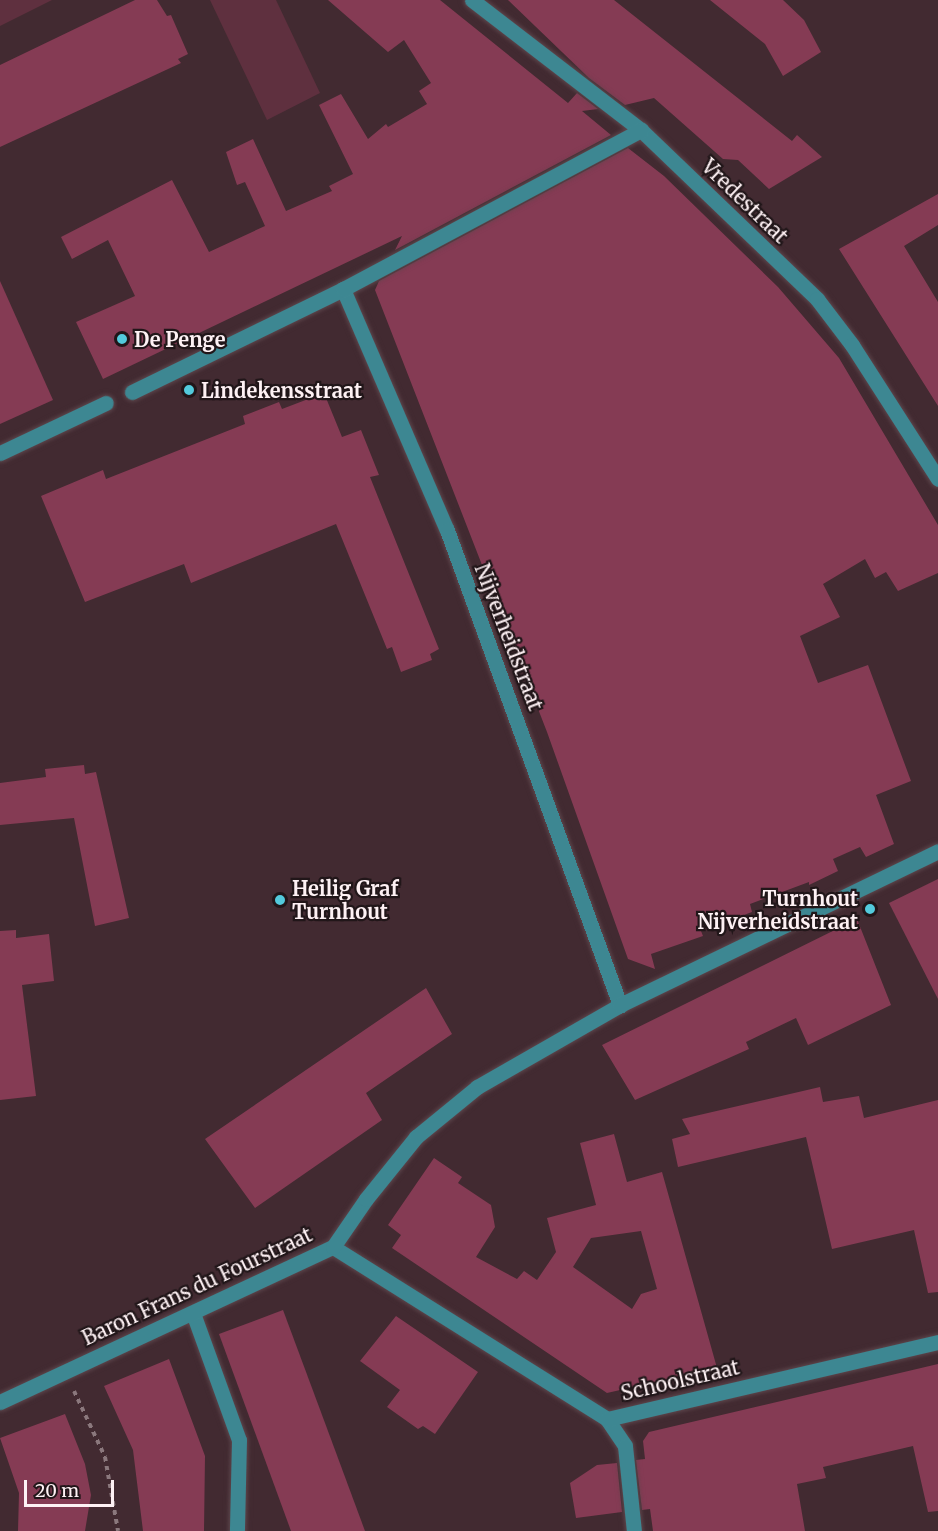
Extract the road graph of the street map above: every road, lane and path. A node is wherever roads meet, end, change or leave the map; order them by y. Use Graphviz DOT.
graph roads {
  1 [pos="471,0"];
  2 [pos="641,130"];
  3 [pos="342,289"];
  4 [pos="132,392"];
  5 [pos="106,403"];
  6 [pos="0,453"];
  7 [pos="938,479"];
  8 [pos="938,851"];
  9 [pos="620,1005"];
  10 [pos="333,1247"];
  11 [pos="193,1313"];
  12 [pos="938,1342"];
  13 [pos="64,1371"];
  14 [pos="0,1402"];
  15 [pos="607,1419"];
  16 [pos="118,1531"];
  17 [pos="237,1531"];
  18 [pos="634,1531"];
  1 -- 2 [label="street, Vredestraat"];
  2 -- 3 [label="street"];
  2 -- 7 [label="street, Vredestraat"];
  3 -- 4 [label="street"];
  3 -- 9 [label="street, Nijverheidstraat"];
  5 -- 6 [label="street"];
  8 -- 9 [label="street, Baron Frans du Fourstraat"];
  9 -- 10 [label="street, Baron Frans du Fourstraat"];
  10 -- 11 [label="street, Baron Frans du Fourstraat"];
  10 -- 15 [label="street, Schoolstraat"];
  11 -- 13 [label="street, Baron Frans du Fourstraat"];
  11 -- 17 [label="street"];
  12 -- 15 [label="street, Schoolstraat"];
  13 -- 14 [label="street, Baron Frans du Fourstraat"];
  13 -- 16 [label="path"];
  15 -- 18 [label="street"];
}
